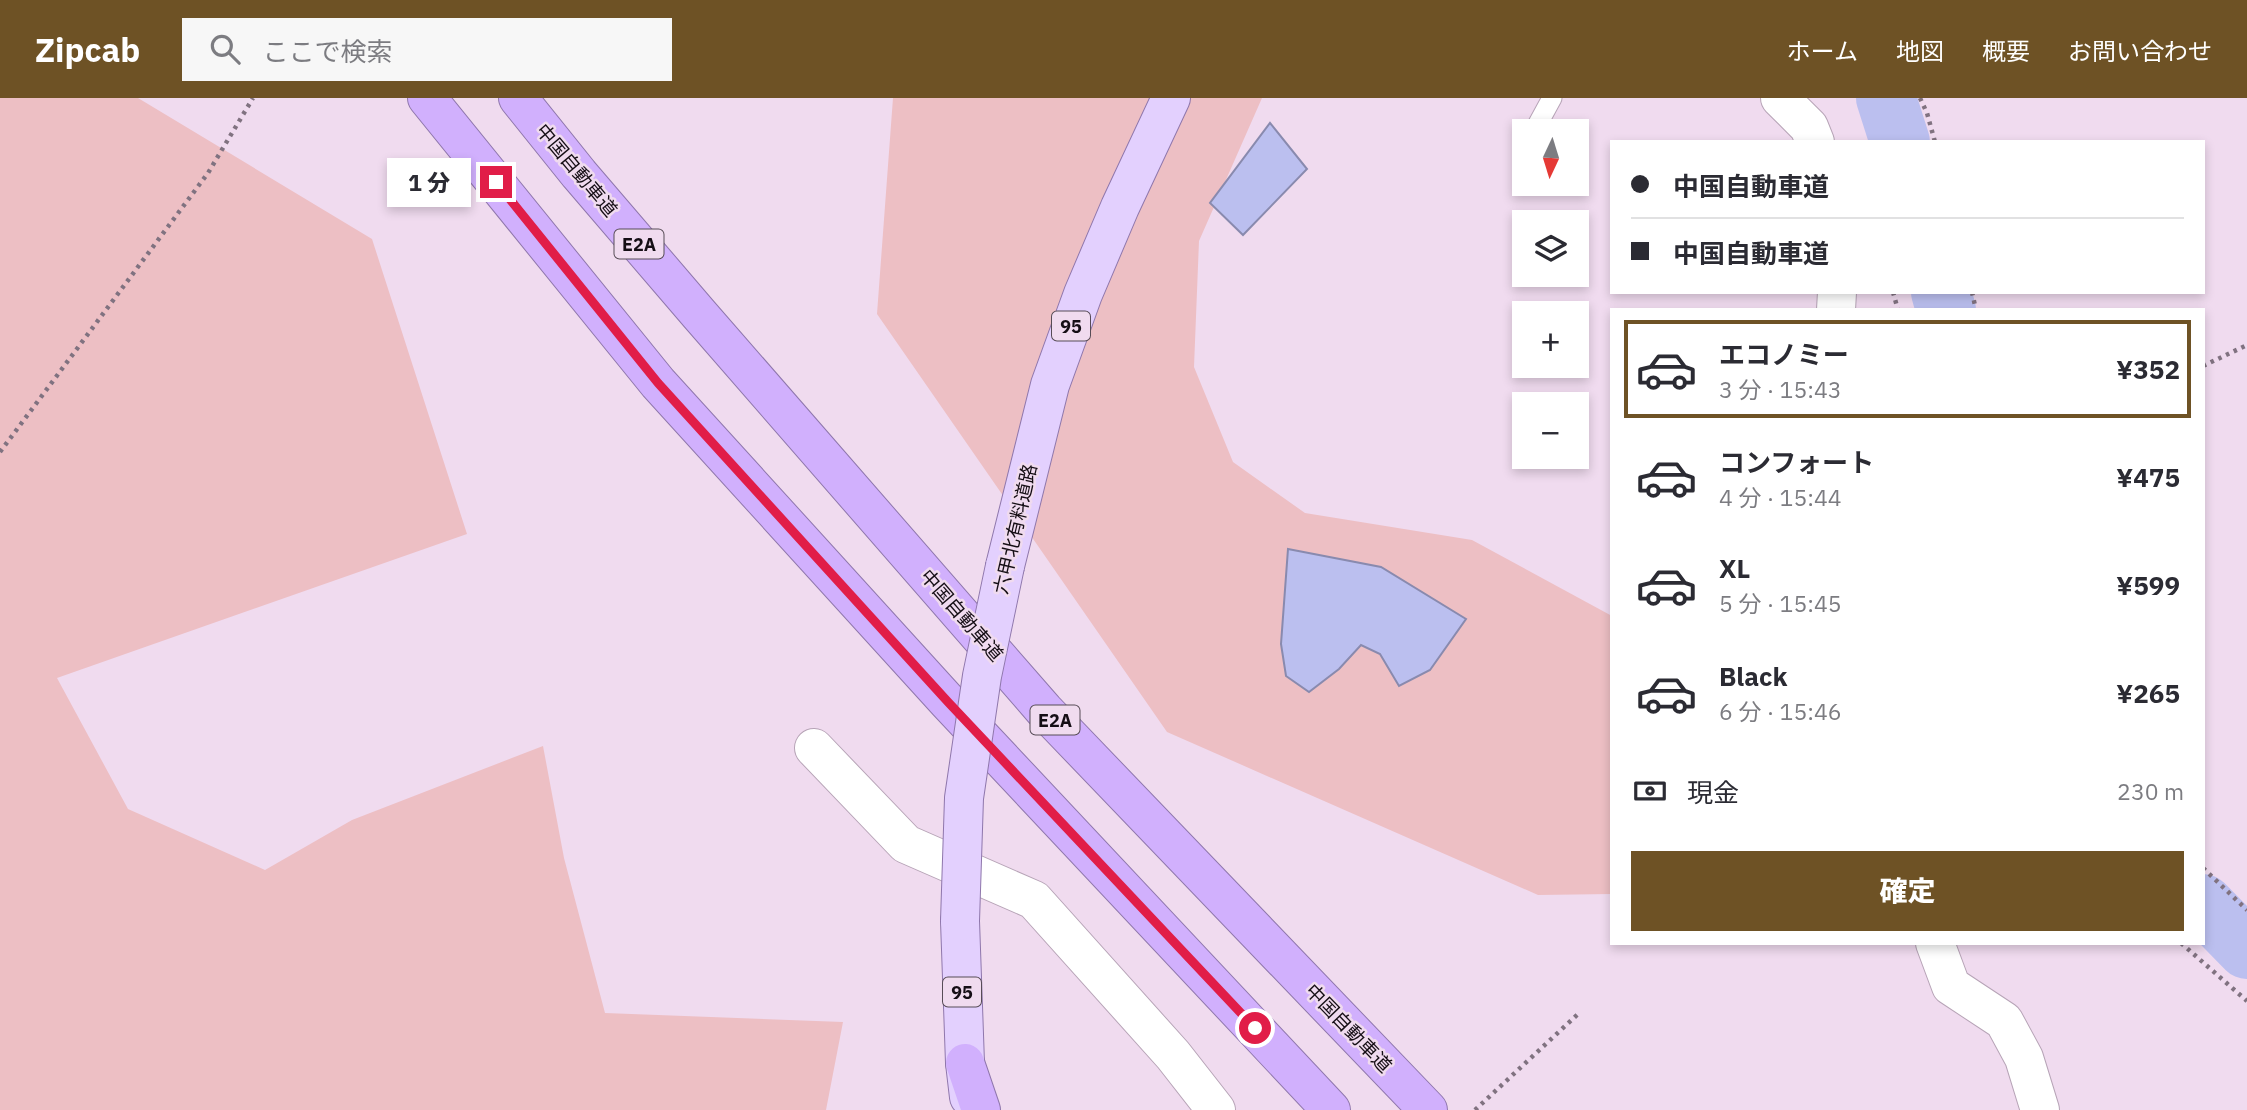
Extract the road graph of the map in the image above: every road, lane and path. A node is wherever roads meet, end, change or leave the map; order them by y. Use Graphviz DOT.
graph roads {
  1 [pos="253,98"];
  2 [pos="427,98"];
  3 [pos="518,98"];
  4 [pos="1171,98"];
  5 [pos="1552,98"];
  6 [pos="1780,98"];
  7 [pos="1920,98"];
  8 [pos="1541,119"];
  9 [pos="1814,140"];
  10 [pos="1934,140"];
  11 [pos="2247,345"];
  12 [pos="2205,365"];
  13 [pos="0,452"];
  14 [pos="814,748"];
  15 [pos="2205,870"];
  16 [pos="2247,910"];
  17 [pos="1936,945"];
  18 [pos="2182,945"];
  19 [pos="2247,1001"];
  20 [pos="1578,1014"];
  21 [pos="965,1063"];
  22 [pos="970,1110"];
  23 [pos="981,1110"];
  24 [pos="1216,1110"];
  25 [pos="1331,1110"];
  26 [pos="1428,1110"];
  27 [pos="1475,1110"];
  28 [pos="2040,1110"];
  1 -- 13 [label="path"];
  2 -- 25 [label="highway"];
  3 -- 26 [label="highway, 中国自動車道 / E2A"];
  4 -- 21 [label="main road, 六甲北有料道路 / 95, bridge"];
  5 -- 8 [label="lane"];
  6 -- 9 [label="street"];
  7 -- 10 [label="path"];
  11 -- 12 [label="path"];
  14 -- 24 [label="street"];
  15 -- 16 [label="path"];
  17 -- 28 [label="street"];
  18 -- 19 [label="path"];
  20 -- 27 [label="path"];
  21 -- 22 [label="main road, 六甲北有料道路 / 95"];
  21 -- 23 [label="highway"];
}
